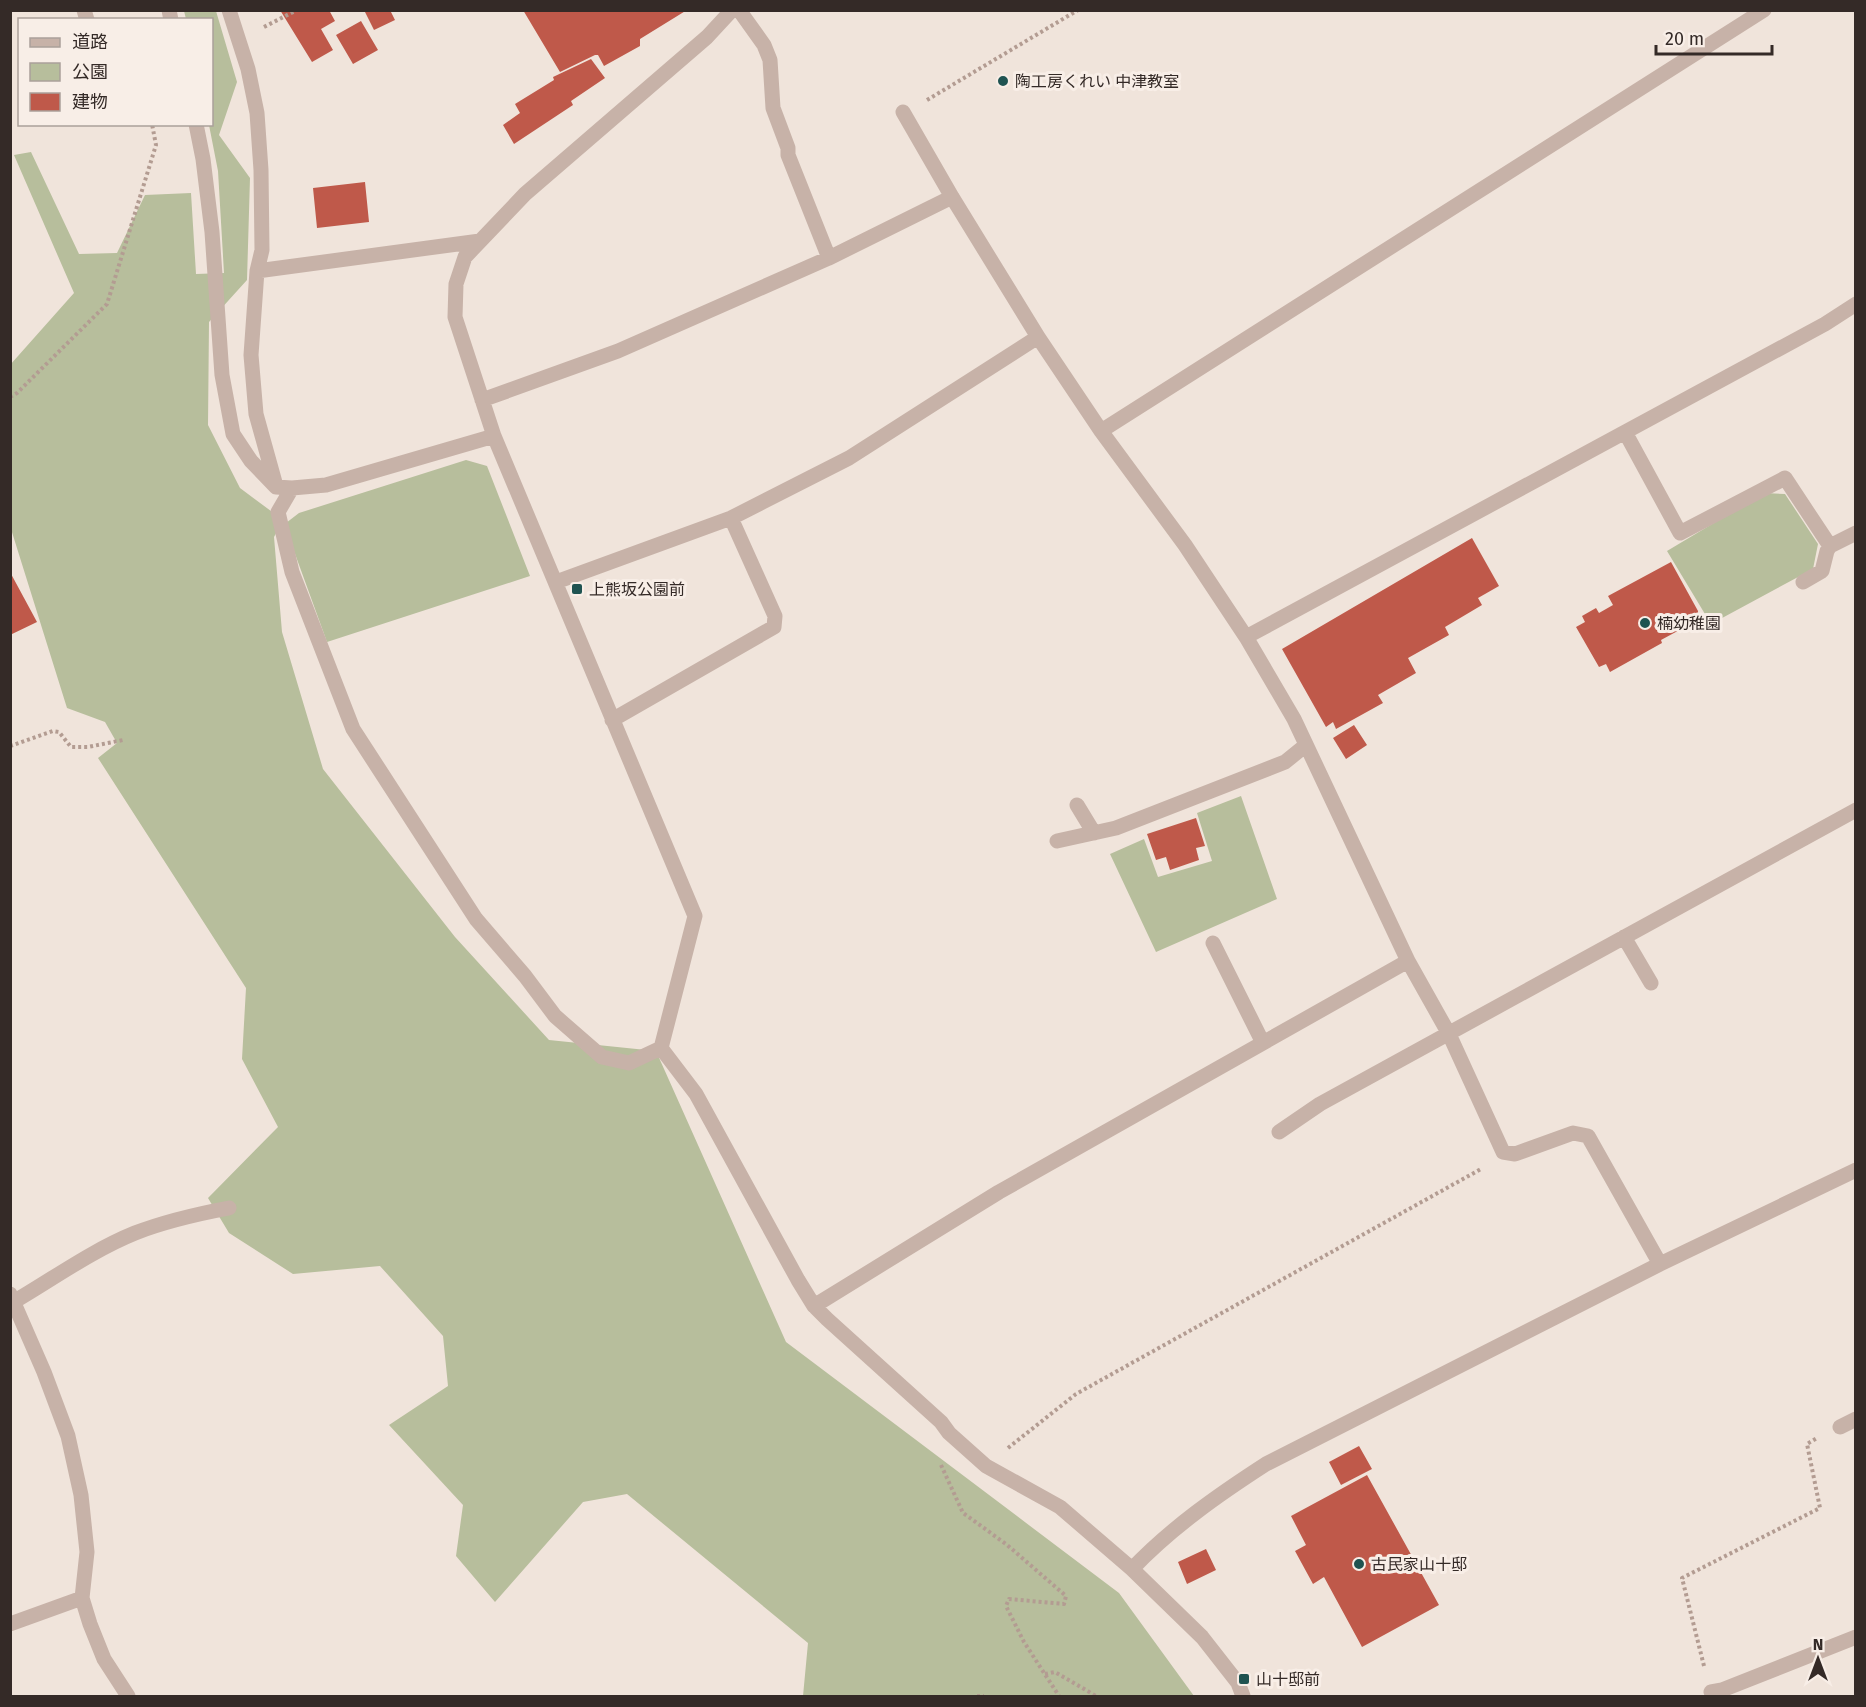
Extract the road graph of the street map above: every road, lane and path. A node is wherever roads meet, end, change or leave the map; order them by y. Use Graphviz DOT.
graph roads {
  1 [pos="230,10"];
  2 [pos="297,10"];
  3 [pos="732,10"];
  4 [pos="740,10"];
  5 [pos="1078,10"];
  6 [pos="1764,10"];
  7 [pos="239,40"];
  8 [pos="903,112"];
  9 [pos="152,126"];
  10 [pos="196,126"];
  11 [pos="952,197"];
  12 [pos="480,241"];
  13 [pos="829,258"];
  14 [pos="257,271"];
  15 [pos="1856,304"];
  16 [pos="1038,337"];
  17 [pos="10,397"];
  18 [pos="482,400"];
  19 [pos="1101,431"];
  20 [pos="1625,432"];
  21 [pos="494,436"];
  22 [pos="284,487"];
  23 [pos="731,518"];
  24 [pos="1856,533"];
  25 [pos="1830,546"];
  26 [pos="556,582"];
  27 [pos="1803,582"];
  28 [pos="1246,637"];
  29 [pos="612,720"];
  30 [pos="123,740"];
  31 [pos="1306,745"];
  32 [pos="10,746"];
  33 [pos="1077,805"];
  34 [pos="1856,810"];
  35 [pos="1094,833"];
  36 [pos="1057,841"];
  37 [pos="1624,937"];
  38 [pos="1213,943"];
  39 [pos="1408,961"];
  40 [pos="1651,983"];
  41 [pos="1449,1034"];
  42 [pos="1263,1043"];
  43 [pos="661,1048"];
  44 [pos="1279,1131"];
  45 [pos="1503,1152"];
  46 [pos="1856,1170"];
  47 [pos="229,1208"];
  48 [pos="1660,1264"];
  49 [pos="13,1298"];
  50 [pos="814,1306"];
  51 [pos="1856,1419"];
  52 [pos="1840,1427"];
  53 [pos="940,1463"];
  54 [pos="986,1466"];
  55 [pos="1132,1569"];
  56 [pos="82,1598"];
  57 [pos="10,1624"];
  58 [pos="1856,1637"];
  59 [pos="1045,1674"];
  60 [pos="1711,1692"];
  61 [pos="128,1696"];
  62 [pos="977,1696"];
  63 [pos="984,1696"];
  64 [pos="1059,1696"];
  65 [pos="1096,1696"];
  66 [pos="1243,1696"];
  1 -- 7 [label="street"];
  2 -- 7 [label="path"];
  3 -- 12 [label="street"];
  4 -- 13 [label="street"];
  5 -- 8 [label="path"];
  6 -- 19 [label="street"];
  7 -- 14 [label="street"];
  8 -- 11 [label="street"];
  9 -- 17 [label="path"];
  10 -- 22 [label="street"];
  11 -- 13 [label="street"];
  11 -- 16 [label="street"];
  12 -- 14 [label="street"];
  12 -- 18 [label="street"];
  13 -- 18 [label="street"];
  14 -- 22 [label="street"];
  15 -- 20 [label="street"];
  16 -- 19 [label="street"];
  16 -- 23 [label="street"];
  18 -- 21 [label="street"];
  19 -- 28 [label="street"];
  20 -- 25 [label="street"];
  20 -- 28 [label="street"];
  21 -- 22 [label="street"];
  21 -- 26 [label="street"];
  22 -- 43 [label="street"];
  23 -- 26 [label="street"];
  23 -- 29 [label="street"];
  24 -- 25 [label="street"];
  25 -- 27 [label="street"];
  26 -- 29 [label="street"];
  28 -- 31 [label="street"];
  29 -- 43 [label="street"];
  30 -- 32 [label="path"];
  31 -- 35 [label="street"];
  31 -- 39 [label="street"];
  33 -- 35 [label="street"];
  34 -- 37 [label="street"];
  35 -- 36 [label="street"];
  37 -- 40 [label="street"];
  37 -- 41 [label="street"];
  38 -- 42 [label="street"];
  39 -- 41 [label="street"];
  39 -- 42 [label="street"];
  41 -- 44 [label="street"];
  41 -- 45 [label="street"];
  42 -- 50 [label="street"];
  43 -- 50 [label="street"];
  45 -- 48 [label="street"];
  45 -- 54 [label="path"];
  46 -- 48 [label="street"];
  47 -- 49 [label="street"];
  48 -- 55 [label="street"];
  49 -- 56 [label="street"];
  50 -- 54 [label="street"];
  51 -- 52 [label="street"];
  52 -- 60 [label="path"];
  53 -- 59 [label="path"];
  54 -- 55 [label="street"];
  55 -- 66 [label="street"];
  56 -- 57 [label="street"];
  56 -- 61 [label="street"];
  58 -- 60 [label="street"];
  59 -- 64 [label="path"];
  59 -- 65 [label="path"];
  62 -- 63 [label="path"];
}
